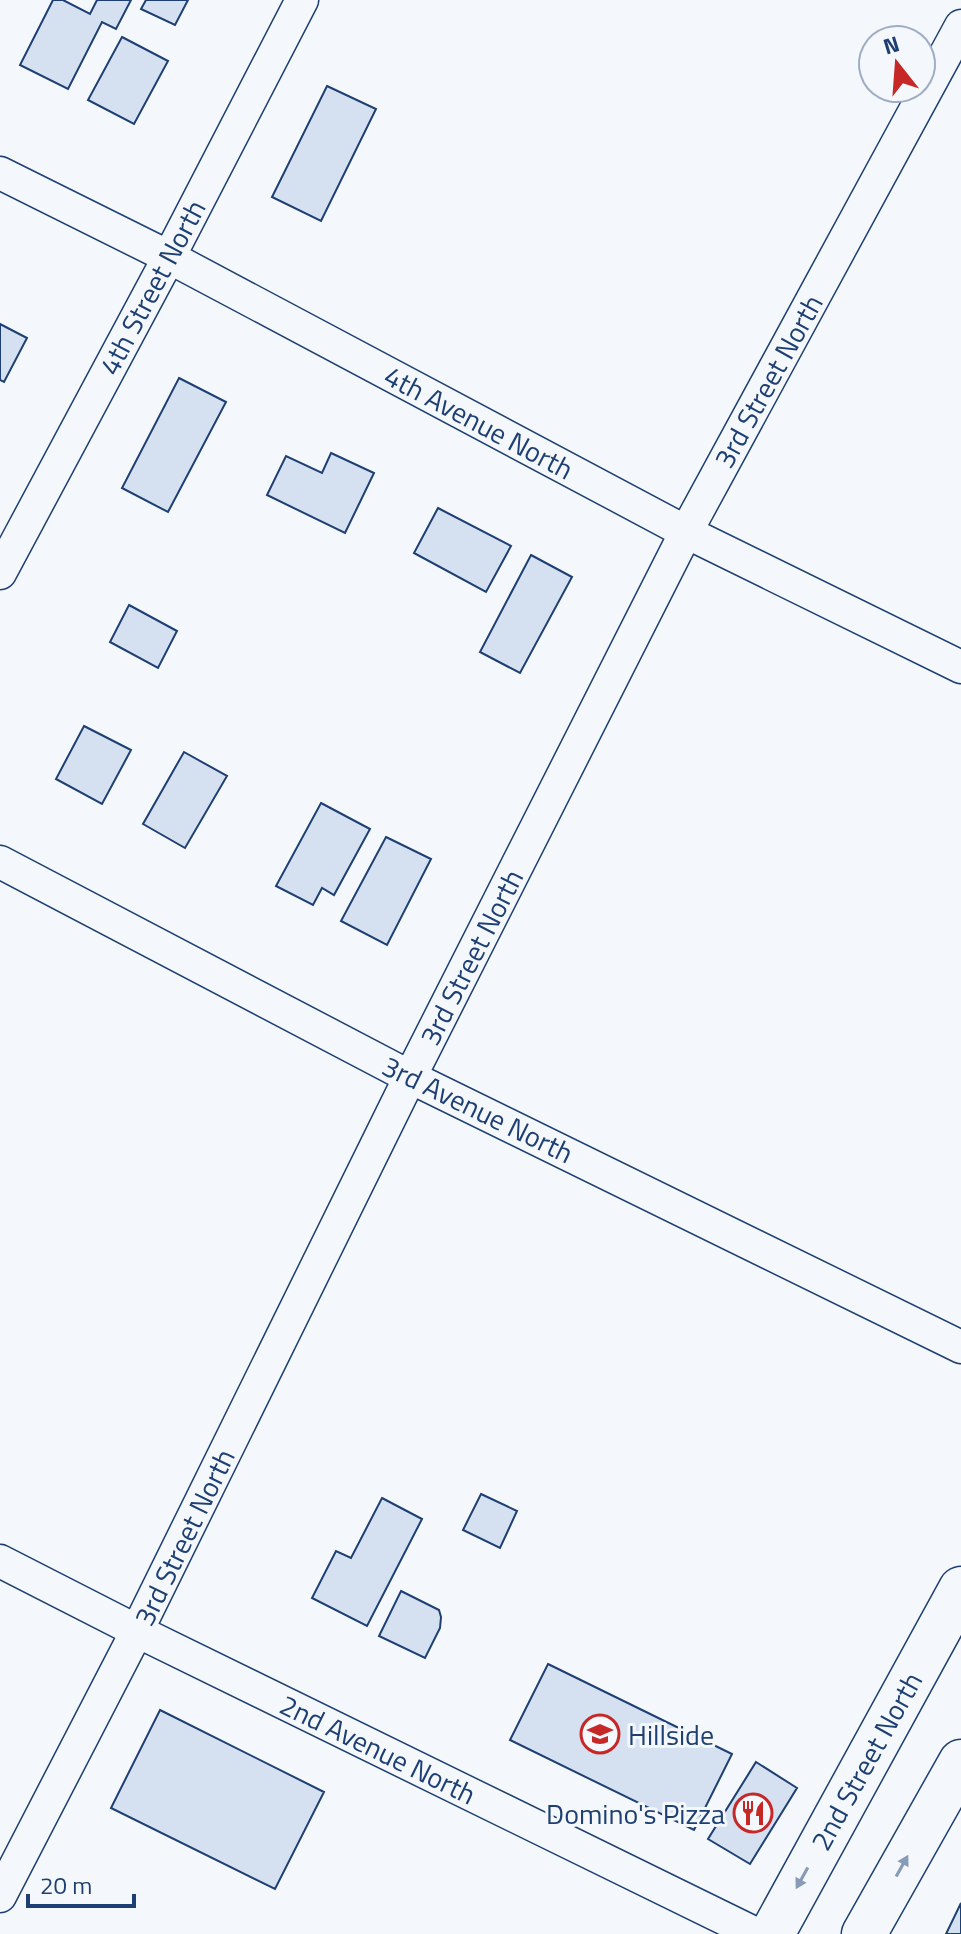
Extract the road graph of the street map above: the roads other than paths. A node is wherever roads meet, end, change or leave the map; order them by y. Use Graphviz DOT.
graph roads {
  1 [pos="302,0"];
  2 [pos="961,26"];
  3 [pos="0,173"];
  4 [pos="169,257"];
  5 [pos="686,532"];
  6 [pos="0,573"];
  7 [pos="961,667"];
  8 [pos="0,862"];
  9 [pos="410,1077"];
  10 [pos="961,1347"];
  11 [pos="0,1561"];
  12 [pos="961,1589"];
  13 [pos="137,1631"];
  14 [pos="961,1762"];
  15 [pos="0,1896"];
  16 [pos="756,1934"];
  17 [pos="772,1934"];
  18 [pos="864,1934"];
  1 -- 4 [label="street, 4th Street North"];
  2 -- 5 [label="street, 3rd Street North"];
  3 -- 4 [label="street, 4th Avenue North"];
  4 -- 5 [label="street, 4th Avenue North"];
  4 -- 6 [label="street, 4th Street North"];
  5 -- 7 [label="street, 4th Avenue North"];
  5 -- 9 [label="street, 3rd Street North"];
  8 -- 9 [label="street, 3rd Avenue North"];
  9 -- 10 [label="street, 3rd Avenue North"];
  9 -- 13 [label="street, 3rd Street North"];
  11 -- 13 [label="street, 2nd Avenue North"];
  12 -- 17 [label="main road, 2nd Street North, one-way"];
  13 -- 15 [label="street, 3rd Street North"];
  13 -- 16 [label="street, 2nd Avenue North"];
  18 -- 14 [label="main road, one-way"];
}
